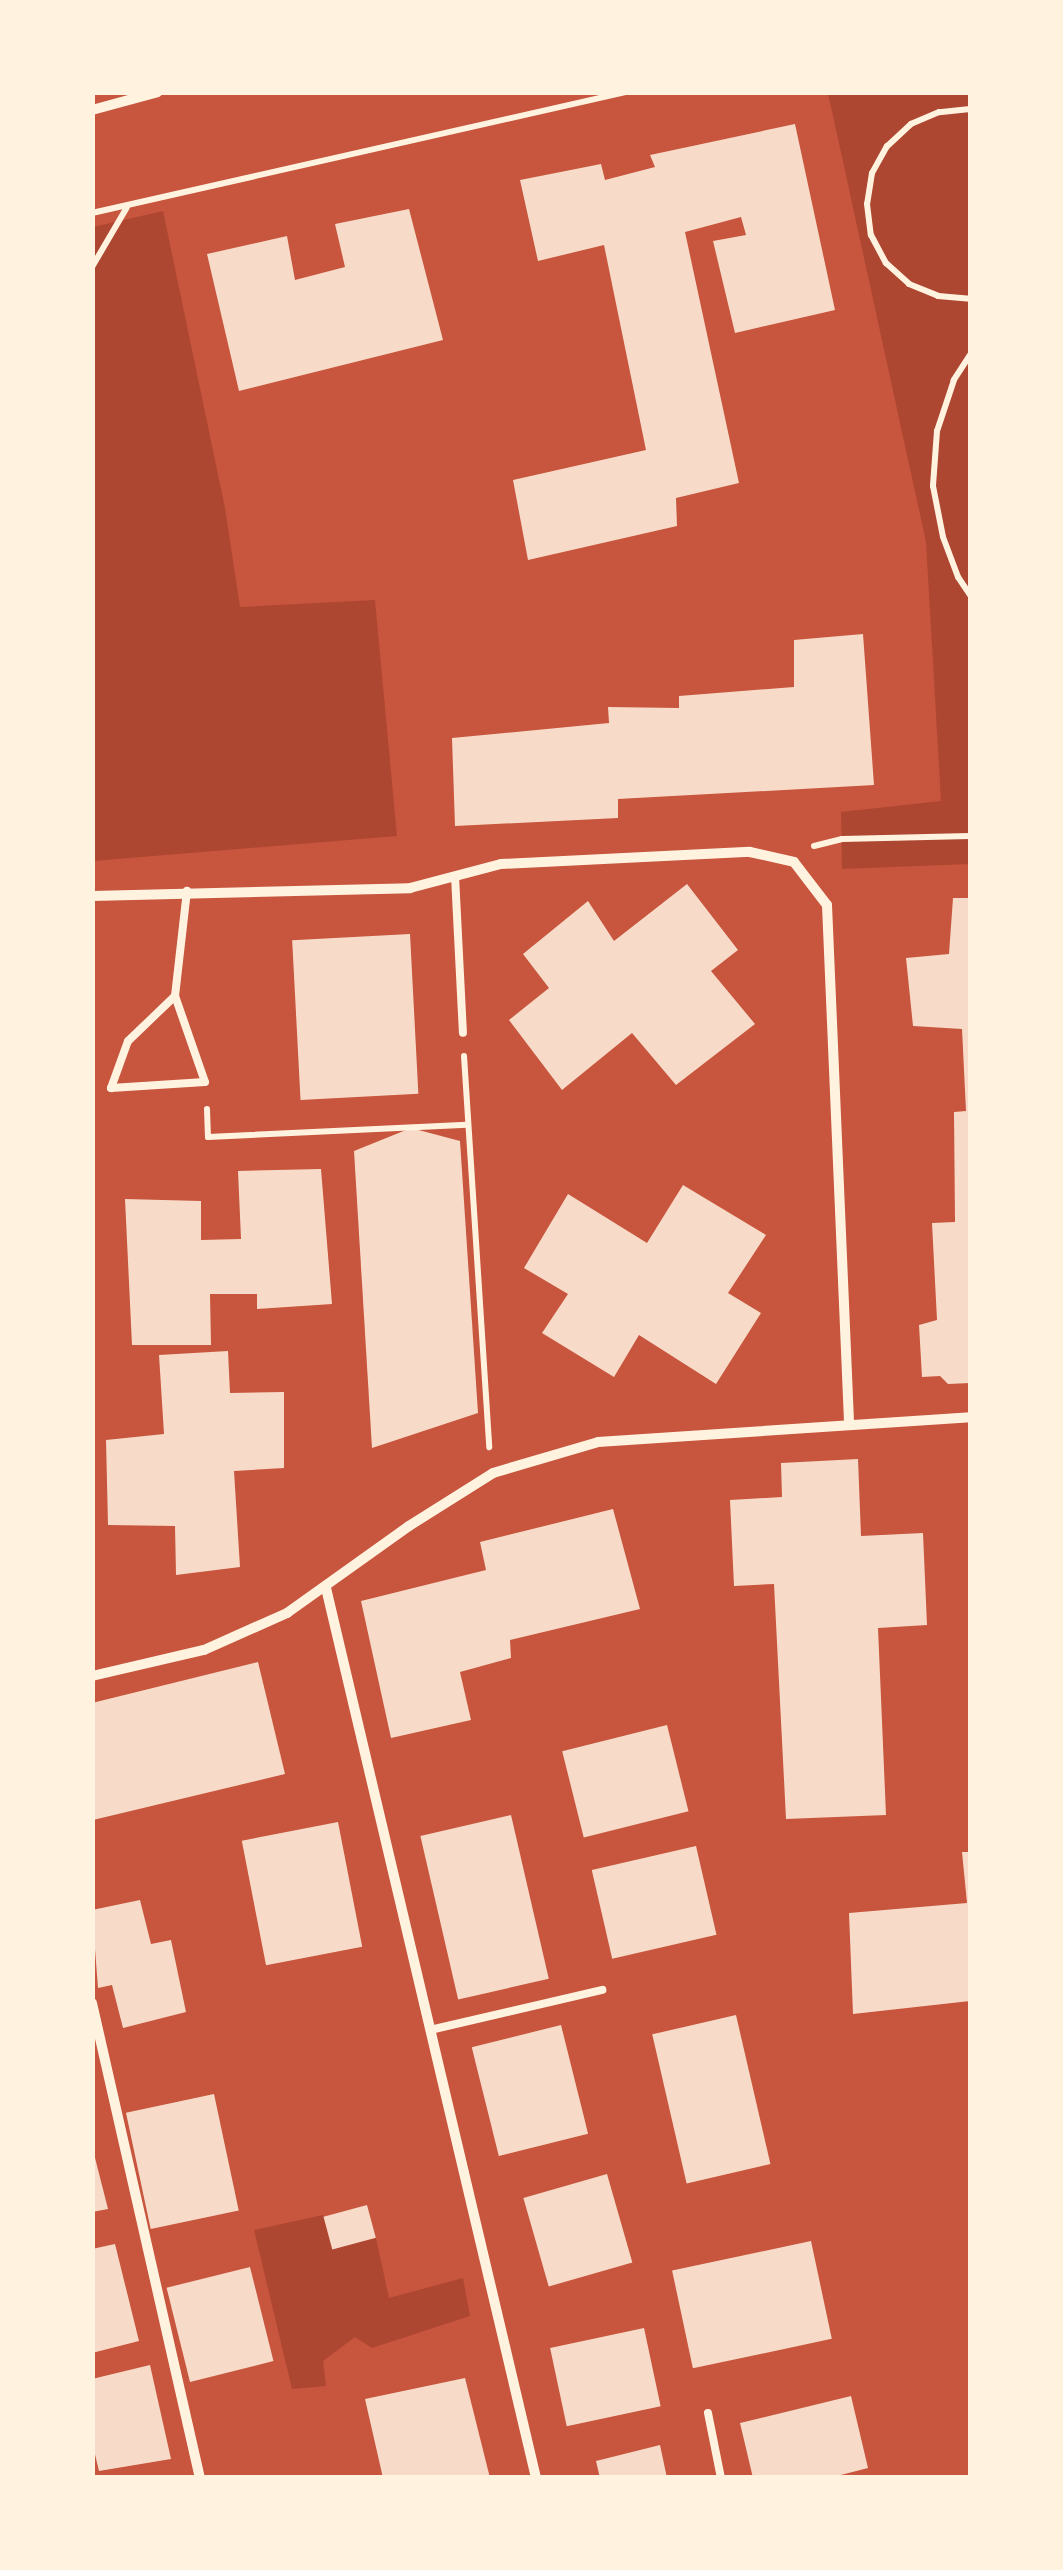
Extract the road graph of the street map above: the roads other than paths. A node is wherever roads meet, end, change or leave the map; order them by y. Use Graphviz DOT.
graph roads {
  1 [pos="102,92"];
  2 [pos="158,92"];
  3 [pos="99,109"];
  4 [pos="92,118"];
  5 [pos="456,876"];
  6 [pos="187,891"];
  7 [pos="92,896"];
  8 [pos="174,996"];
  9 [pos="463,1033"];
  10 [pos="970,1417"];
  11 [pos="849,1422"];
  12 [pos="326,1588"];
  13 [pos="92,1676"];
  14 [pos="602,1990"];
  15 [pos="92,2003"];
  16 [pos="430,2030"];
  17 [pos="708,2414"];
  18 [pos="200,2478"];
  19 [pos="536,2478"];
  20 [pos="721,2478"];
  1 -- 3 [label="street"];
  2 -- 3 [label="street"];
  3 -- 4 [label="street"];
  5 -- 6 [label="street"];
  5 -- 9 [label="lane"];
  5 -- 11 [label="street"];
  6 -- 7 [label="street"];
  6 -- 8 [label="lane"];
  8 -- 8 [label="lane"];
  10 -- 11 [label="street"];
  11 -- 12 [label="street"];
  12 -- 13 [label="street"];
  12 -- 16 [label="street"];
  14 -- 16 [label="lane"];
  15 -- 18 [label="street"];
  16 -- 19 [label="street"];
  17 -- 20 [label="lane"];
}
